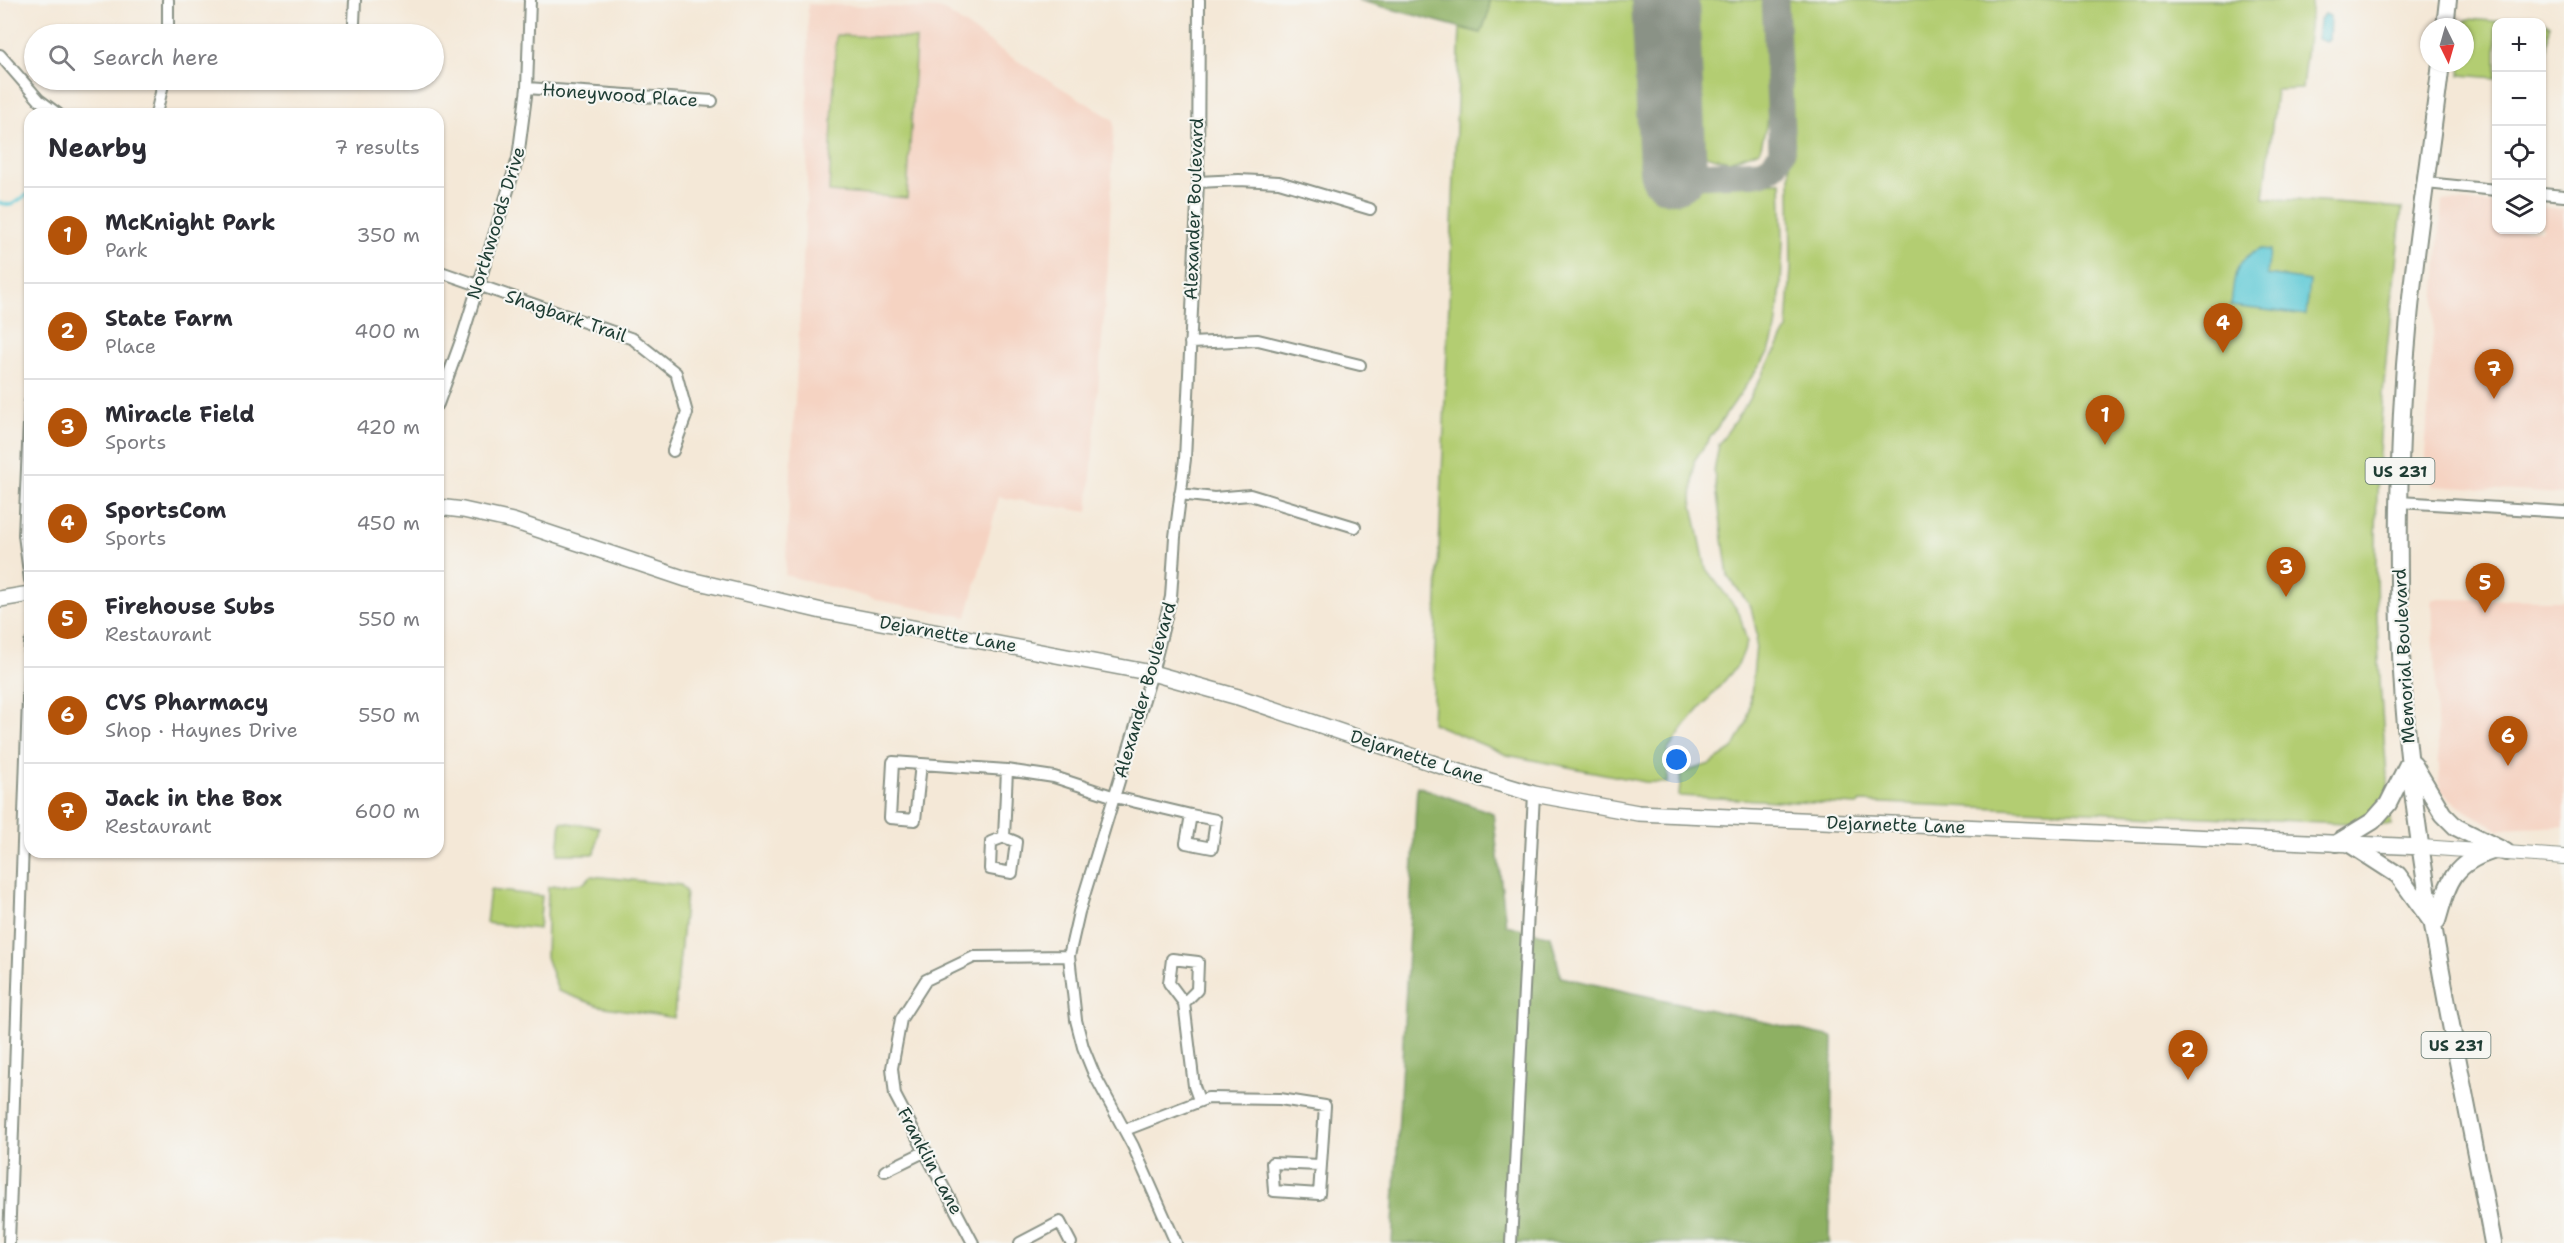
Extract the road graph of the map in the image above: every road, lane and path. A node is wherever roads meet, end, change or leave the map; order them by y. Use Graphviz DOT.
graph roads {
  1 [pos="168,0"];
  2 [pos="355,0"];
  3 [pos="530,0"];
  4 [pos="1199,0"];
  5 [pos="2448,0"];
  6 [pos="2446,18"];
  7 [pos="354,23"];
  8 [pos="168,24"];
  9 [pos="0,55"];
  10 [pos="2440,72"];
  11 [pos="24,83"];
  12 [pos="527,88"];
  13 [pos="30,90"];
  14 [pos="162,90"];
  15 [pos="712,101"];
  16 [pos="50,108"];
  17 [pos="157,108"];
  18 [pos="1198,182"];
  19 [pos="2426,183"];
  20 [pos="2492,190"];
  21 [pos="2546,194"];
  22 [pos="2564,196"];
  23 [pos="1370,209"];
  24 [pos="444,273"];
  25 [pos="477,284"];
  26 [pos="1190,343"];
  27 [pos="1360,365"];
  28 [pos="444,388"];
  29 [pos="673,451"];
  30 [pos="1180,494"];
  31 [pos="2399,502"];
  32 [pos="444,508"];
  33 [pos="2564,512"];
  34 [pos="1355,527"];
  35 [pos="24,595"];
  36 [pos="0,599"];
  37 [pos="1152,673"];
  38 [pos="2410,759"];
  39 [pos="921,764"];
  40 [pos="1007,770"];
  41 [pos="1534,794"];
  42 [pos="1115,797"];
  43 [pos="24,814"];
  44 [pos="1191,815"];
  45 [pos="1004,837"];
  46 [pos="2344,844"];
  47 [pos="2422,847"];
  48 [pos="2499,851"];
  49 [pos="2564,856"];
  50 [pos="2435,928"];
  51 [pos="1069,956"];
  52 [pos="1184,1003"];
  53 [pos="1199,1100"];
  54 [pos="1125,1130"];
  55 [pos="926,1152"];
  56 [pos="1320,1166"];
  57 [pos="885,1172"];
  58 [pos="1035,1239"];
  59 [pos="9,1243"];
  60 [pos="973,1243"];
  61 [pos="1020,1243"];
  62 [pos="1071,1243"];
  63 [pos="1176,1243"];
  64 [pos="1510,1243"];
  65 [pos="2493,1243"];
  1 -- 8 [label="street"];
  2 -- 7 [label="street"];
  3 -- 12 [label="street, Northwoods Drive"];
  4 -- 18 [label="street, Alexander Boulevard"];
  5 -- 6 [label="main road"];
  9 -- 11 [label="street"];
  10 -- 19 [label="main road, Memorial Boulevard / US 231"];
  12 -- 15 [label="street, Honeywood Place"];
  12 -- 25 [label="street, Northwoods Drive"];
  13 -- 16 [label="street"];
  14 -- 17 [label="street"];
  18 -- 23 [label="street"];
  18 -- 26 [label="street, Alexander Boulevard"];
  19 -- 20 [label="street"];
  19 -- 31 [label="main road, Memorial Boulevard / US 231"];
  21 -- 22 [label="street"];
  24 -- 25 [label="street, Shagbark Trail"];
  25 -- 28 [label="street, Northwoods Drive"];
  25 -- 29 [label="street, Shagbark Trail"];
  26 -- 27 [label="street"];
  26 -- 30 [label="street, Alexander Boulevard"];
  30 -- 34 [label="street"];
  30 -- 37 [label="street, Alexander Boulevard"];
  31 -- 33 [label="street"];
  31 -- 38 [label="main road, Memorial Boulevard / US 231"];
  32 -- 37 [label="main road, Dejarnette Lane"];
  35 -- 36 [label="main road"];
  37 -- 41 [label="main road, Dejarnette Lane"];
  37 -- 42 [label="street, Alexander Boulevard"];
  38 -- 46 [label="main road"];
  38 -- 47 [label="main road, Memorial Boulevard / US 231"];
  38 -- 48 [label="main road"];
  39 -- 39 [label="street"];
  39 -- 40 [label="street"];
  40 -- 42 [label="street"];
  40 -- 45 [label="street"];
  41 -- 46 [label="main road, Dejarnette Lane"];
  41 -- 64 [label="street"];
  42 -- 44 [label="street"];
  42 -- 51 [label="street, Alexander Boulevard"];
  43 -- 59 [label="street"];
  46 -- 47 [label="main road, Dejarnette Lane"];
  46 -- 50 [label="main road"];
  47 -- 48 [label="street"];
  47 -- 50 [label="main road, Memorial Boulevard / US 231"];
  48 -- 49 [label="street"];
  48 -- 50 [label="main road"];
  50 -- 65 [label="main road, Memorial Boulevard / US 231"];
  51 -- 54 [label="street, Alexander Boulevard"];
  51 -- 55 [label="street, Franklin Lane"];
  52 -- 53 [label="street"];
  53 -- 54 [label="street"];
  53 -- 56 [label="street"];
  54 -- 63 [label="street, Alexander Boulevard"];
  55 -- 57 [label="street"];
  55 -- 60 [label="street, Franklin Lane"];
  56 -- 56 [label="street"];
  58 -- 61 [label="street"];
  58 -- 62 [label="street"];
}
